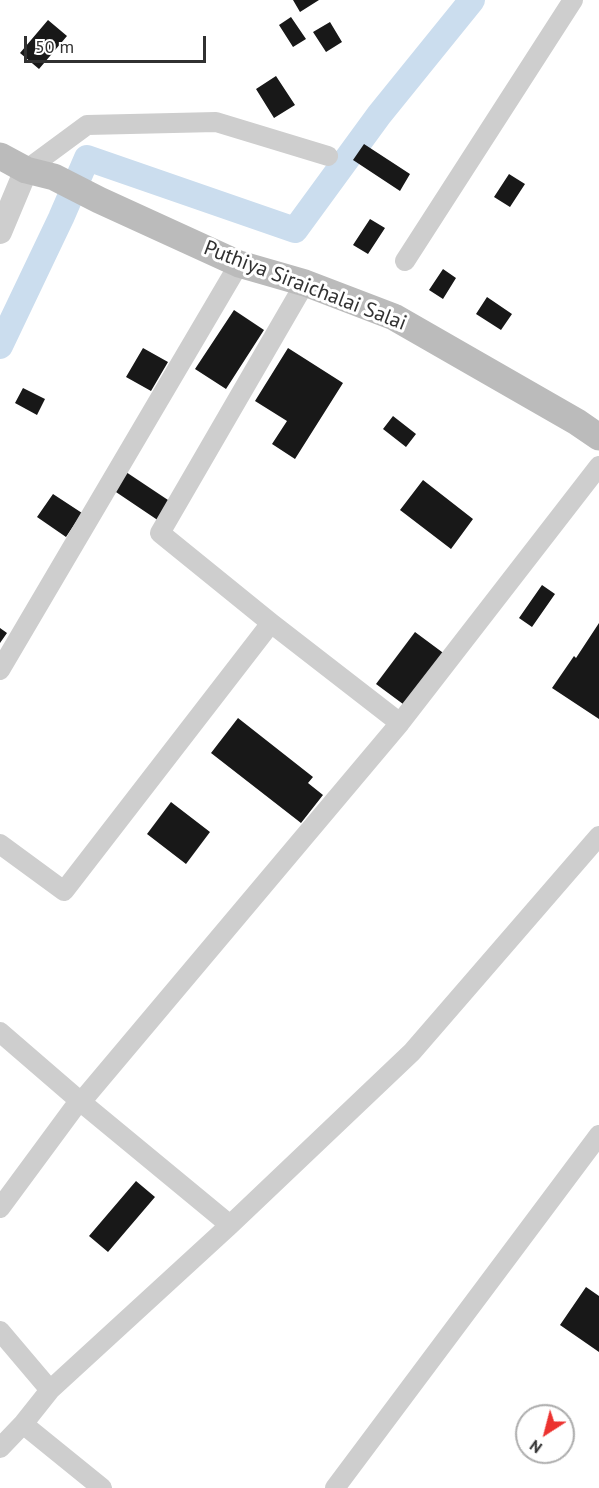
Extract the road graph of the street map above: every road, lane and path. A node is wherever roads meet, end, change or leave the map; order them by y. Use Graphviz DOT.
graph roads {
  1 [pos="573,0"];
  2 [pos="0,156"];
  3 [pos="328,156"];
  4 [pos="26,170"];
  5 [pos="0,232"];
  6 [pos="405,261"];
  7 [pos="239,264"];
  8 [pos="305,283"];
  9 [pos="599,437"];
  10 [pos="599,466"];
  11 [pos="271,624"];
  12 [pos="0,670"];
  13 [pos="400,723"];
  14 [pos="599,836"];
  15 [pos="0,844"];
  16 [pos="0,1032"];
  17 [pos="80,1101"];
  18 [pos="599,1135"];
  19 [pos="0,1208"];
  20 [pos="230,1225"];
  21 [pos="0,1331"];
  22 [pos="50,1390"];
  23 [pos="23,1424"];
  24 [pos="0,1448"];
  25 [pos="102,1488"];
  26 [pos="335,1488"];
  1 -- 6 [label="street"];
  2 -- 4 [label="main road, Puthiya Siraichalai Salai"];
  3 -- 4 [label="street"];
  4 -- 5 [label="street"];
  4 -- 7 [label="main road, Puthiya Siraichalai Salai"];
  7 -- 8 [label="main road, Puthiya Siraichalai Salai"];
  7 -- 12 [label="street"];
  8 -- 9 [label="main road, Puthiya Siraichalai Salai"];
  8 -- 11 [label="street"];
  10 -- 13 [label="street"];
  11 -- 13 [label="street"];
  11 -- 15 [label="street"];
  13 -- 17 [label="street"];
  14 -- 20 [label="street"];
  16 -- 17 [label="street"];
  17 -- 19 [label="street"];
  17 -- 20 [label="street"];
  18 -- 26 [label="street"];
  20 -- 22 [label="street"];
  21 -- 22 [label="street"];
  22 -- 23 [label="street"];
  23 -- 24 [label="street"];
  23 -- 25 [label="street"];
}
